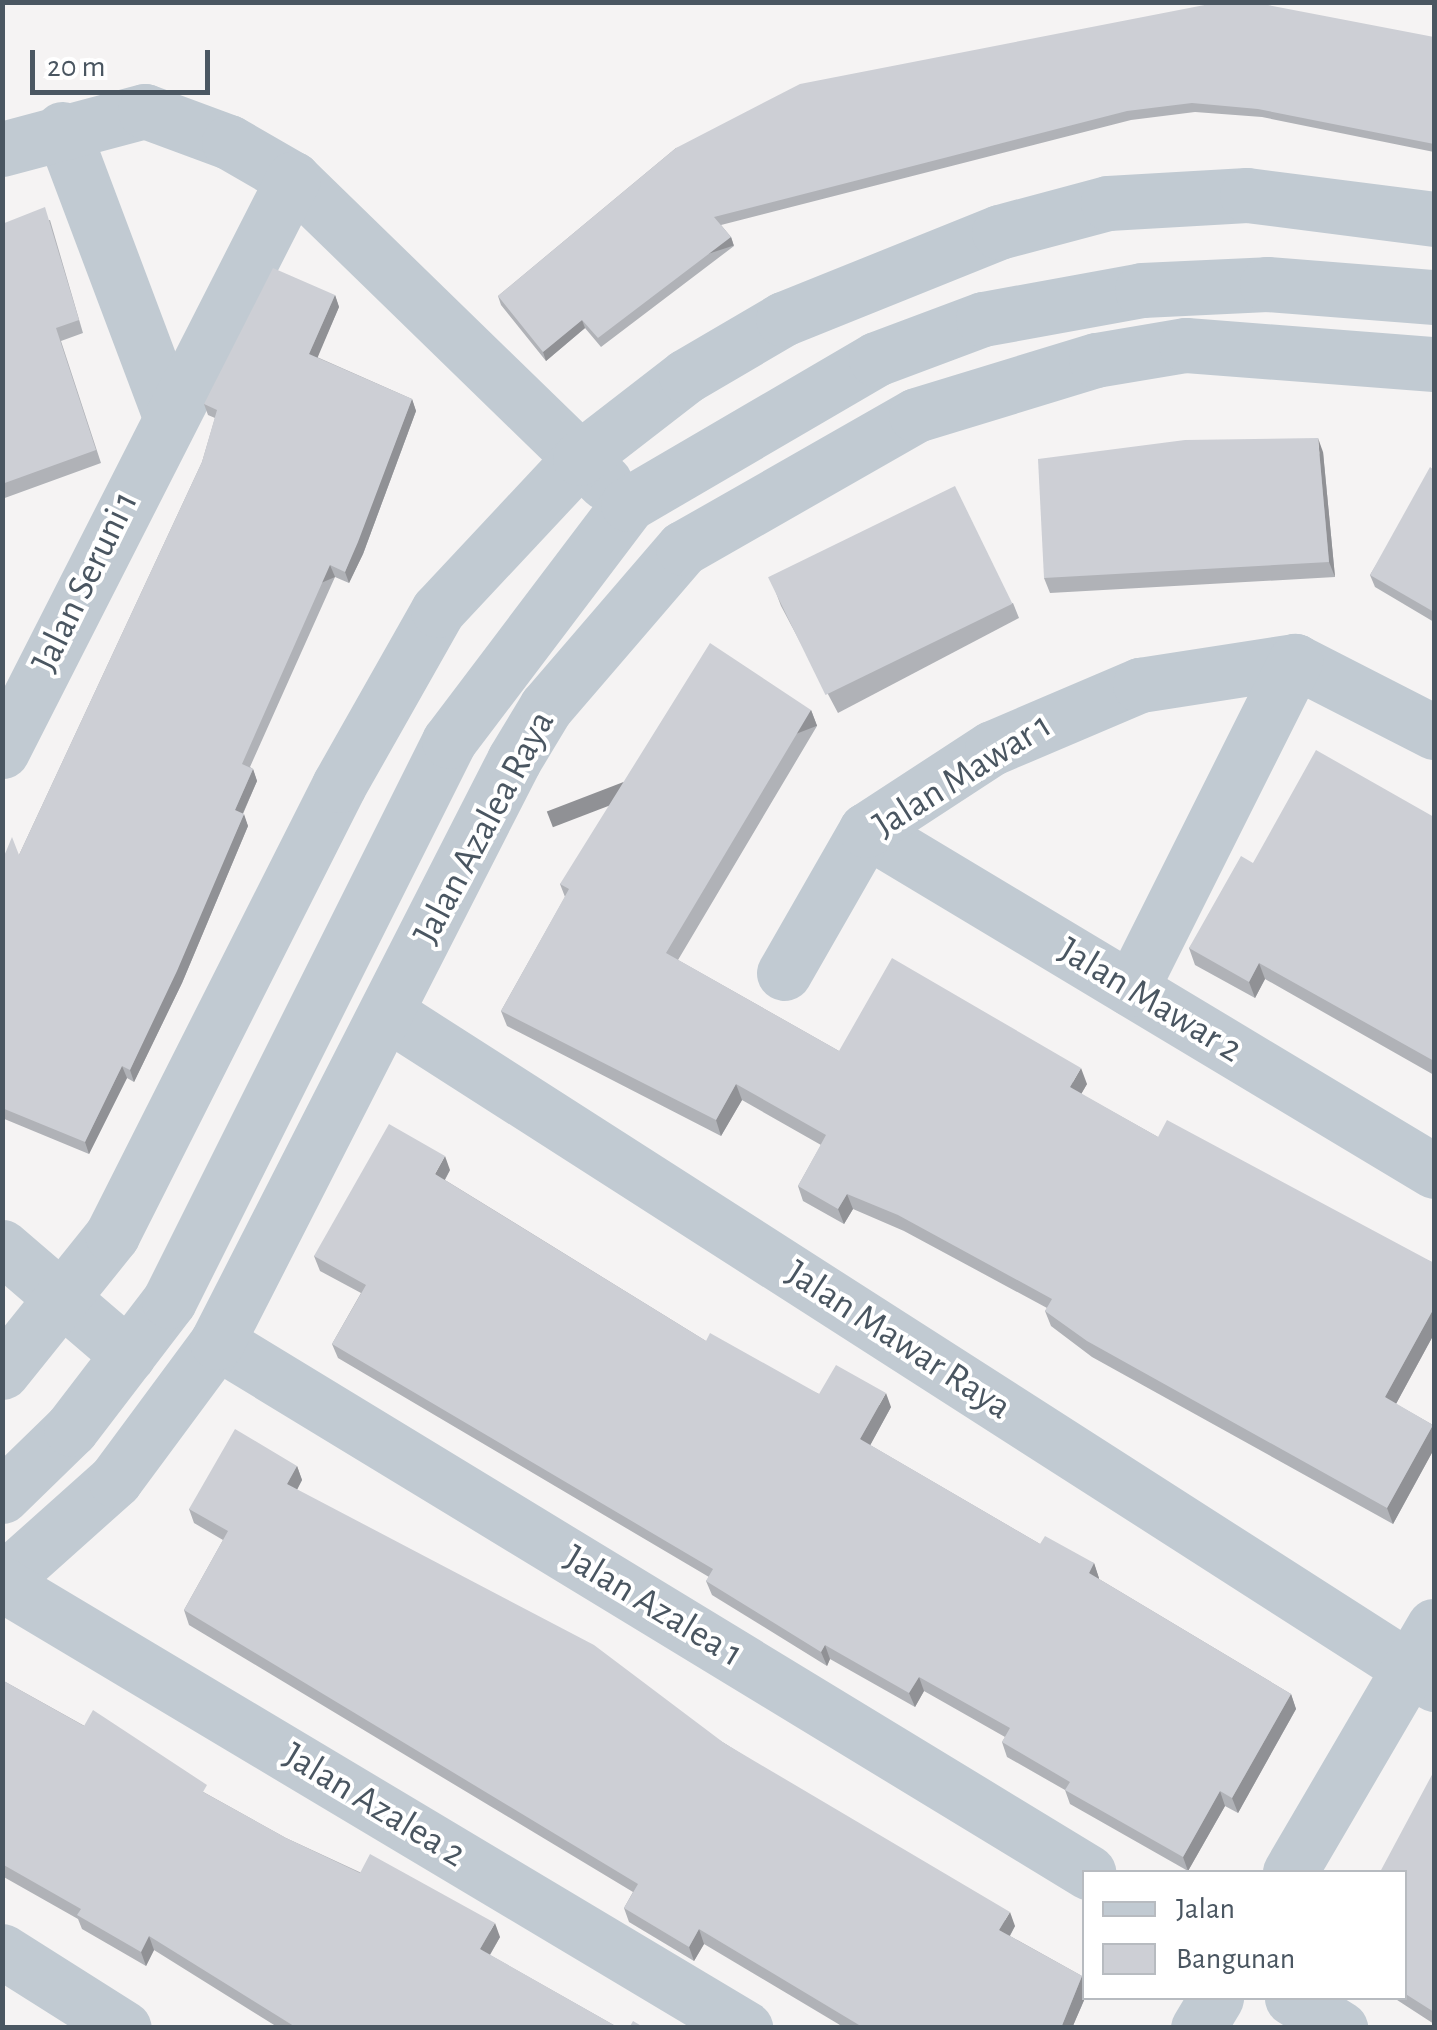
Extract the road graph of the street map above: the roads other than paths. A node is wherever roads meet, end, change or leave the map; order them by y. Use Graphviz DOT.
graph roads {
  1 [pos="62,129"];
  2 [pos="2,148"];
  3 [pos="293,180"];
  4 [pos="1434,218"];
  5 [pos="1434,297"];
  6 [pos="1434,364"];
  7 [pos="169,413"];
  8 [pos="580,458"];
  9 [pos="628,504"];
  10 [pos="683,548"];
  11 [pos="1295,661"];
  12 [pos="7,720"];
  13 [pos="1434,732"];
  14 [pos="866,830"];
  15 [pos="784,972"];
  16 [pos="1130,989"];
  17 [pos="387,1013"];
  18 [pos="1434,1171"];
  19 [pos="2,1246"];
  20 [pos="66,1302"];
  21 [pos="218,1342"];
  22 [pos="128,1356"];
  23 [pos="2,1372"];
  24 [pos="2,1496"];
  25 [pos="2,1582"];
  26 [pos="1426,1659"];
  27 [pos="1085,1870"];
  28 [pos="1291,1870"];
  29 [pos="2,1950"];
  30 [pos="1215,2000"];
  31 [pos="1295,2000"];
  32 [pos="94,2019"];
  33 [pos="745,2028"];
  34 [pos="1198,2028"];
  35 [pos="1340,2028"];
  1 -- 2 [label="street"];
  1 -- 3 [label="street"];
  1 -- 7 [label="street"];
  3 -- 7 [label="street, Jalan Seruni 1"];
  3 -- 8 [label="street"];
  4 -- 8 [label="street"];
  5 -- 9 [label="street, Jalan Azalea Raya"];
  6 -- 10 [label="street, Jalan Azalea Raya"];
  7 -- 12 [label="street, Jalan Seruni 1"];
  8 -- 9 [label="street"];
  8 -- 20 [label="street"];
  9 -- 10 [label="street"];
  9 -- 22 [label="street, Jalan Azalea Raya"];
  10 -- 17 [label="street, Jalan Azalea Raya"];
  11 -- 13 [label="street"];
  11 -- 14 [label="street, Jalan Mawar 1"];
  11 -- 16 [label="street"];
  14 -- 15 [label="street, Jalan Mawar 1"];
  14 -- 16 [label="street, Jalan Mawar 2"];
  16 -- 18 [label="street, Jalan Mawar 2"];
  17 -- 21 [label="street, Jalan Azalea Raya"];
  17 -- 26 [label="street, Jalan Mawar Raya"];
  19 -- 20 [label="street"];
  20 -- 22 [label="street"];
  20 -- 23 [label="street"];
  21 -- 25 [label="street, Jalan Azalea Raya"];
  21 -- 27 [label="street, Jalan Azalea 1"];
  22 -- 24 [label="street, Jalan Azalea Raya"];
  25 -- 33 [label="street, Jalan Azalea 2"];
  26 -- 28 [label="street"];
  29 -- 32 [label="street"];
  30 -- 34 [label="street"];
  31 -- 35 [label="street"];
}
